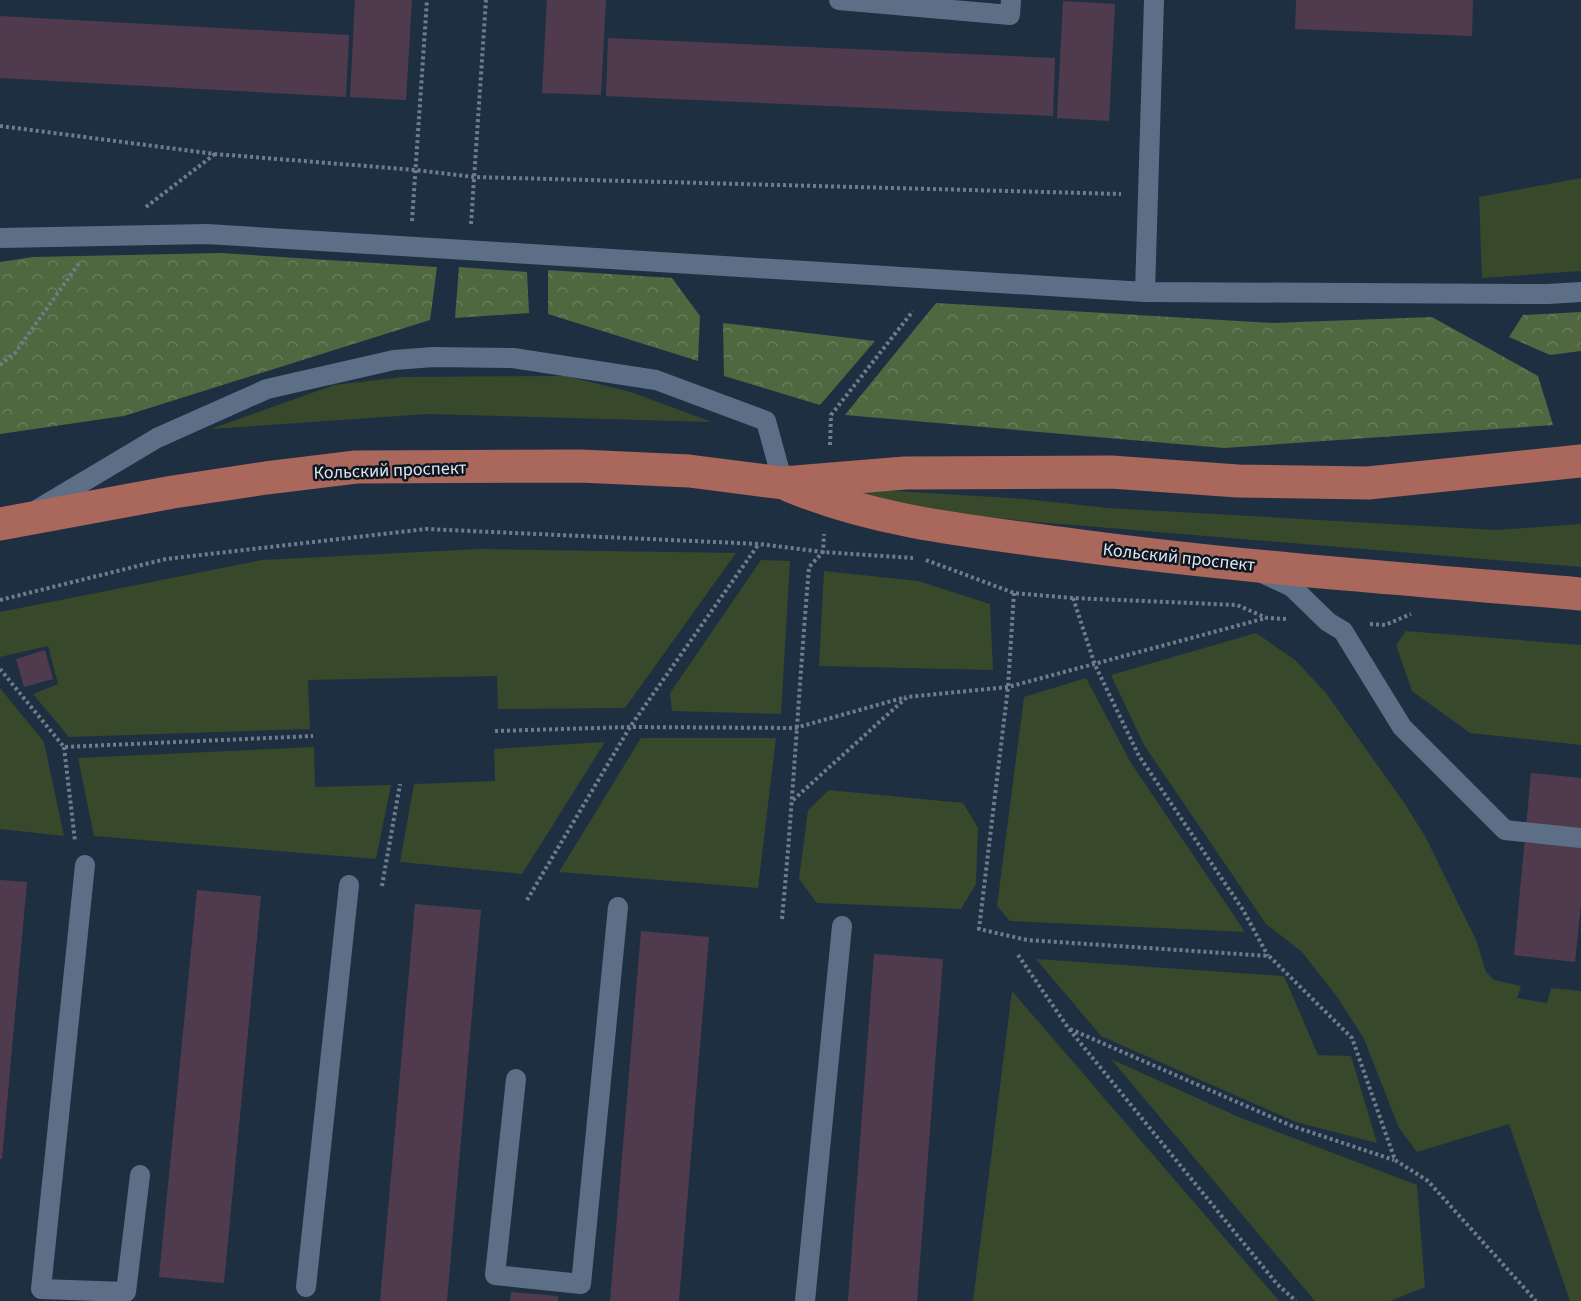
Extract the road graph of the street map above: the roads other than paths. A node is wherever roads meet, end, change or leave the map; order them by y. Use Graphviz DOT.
graph roads {
  1 [pos="839,0"];
  2 [pos="1011,0"];
  3 [pos="1154,0"];
  4 [pos="0,238"];
  5 [pos="1145,291"];
  6 [pos="1581,292"];
  7 [pos="1581,461"];
  8 [pos="783,483"];
  9 [pos="827,490"];
  10 [pos="11,521"];
  11 [pos="1242,564"];
  12 [pos="1581,594"];
  13 [pos="1581,838"];
  14 [pos="85,866"];
  15 [pos="349,885"];
  16 [pos="618,907"];
  17 [pos="842,926"];
  18 [pos="516,1079"];
  19 [pos="140,1174"];
  20 [pos="306,1287"];
  21 [pos="805,1301"];
  1 -- 2 [label="lane"];
  3 -- 5 [label="lane"];
  4 -- 5 [label="lane"];
  5 -- 6 [label="lane"];
  7 -- 9 [label="main road, Кольский проспект"];
  8 -- 9 [label="main road, Кольский проспект"];
  8 -- 10 [label="main road, Кольский проспект"];
  8 -- 10 [label="lane"];
  9 -- 11 [label="main road, Кольский проспект"];
  11 -- 12 [label="main road, Кольский проспект"];
  11 -- 13 [label="lane"];
  14 -- 19 [label="lane"];
  15 -- 20 [label="lane"];
  16 -- 18 [label="lane"];
  17 -- 21 [label="lane"];
}
